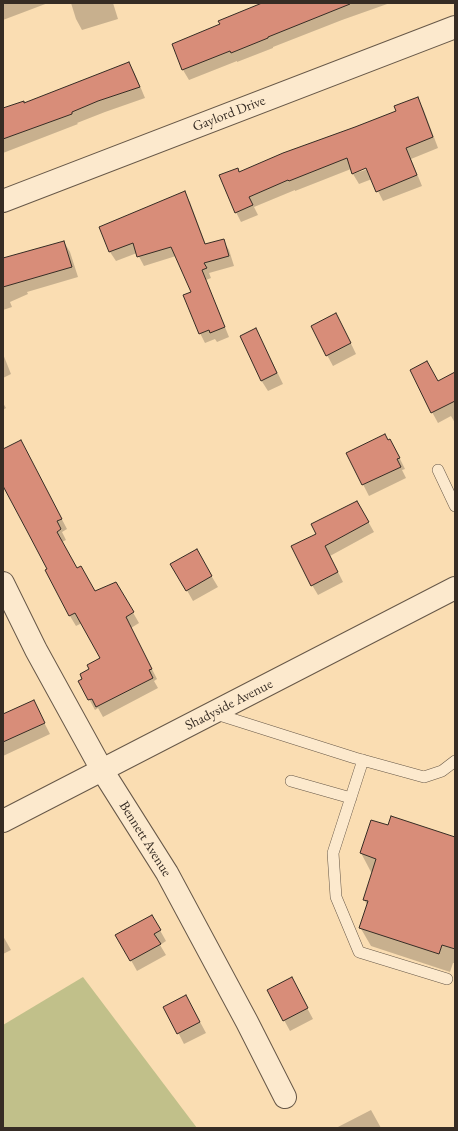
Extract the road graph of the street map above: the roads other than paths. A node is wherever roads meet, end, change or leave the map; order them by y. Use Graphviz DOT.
graph roads {
  1 [pos="455,27"];
  2 [pos="3,201"];
  3 [pos="438,470"];
  4 [pos="455,506"];
  5 [pos="3,583"];
  6 [pos="453,592"];
  7 [pos="213,713"];
  8 [pos="363,760"];
  9 [pos="455,761"];
  10 [pos="102,770"];
  11 [pos="291,781"];
  12 [pos="350,798"];
  13 [pos="3,821"];
  14 [pos="448,979"];
  15 [pos="285,1097"];
  1 -- 2 [label="street, Gaylord Drive"];
  3 -- 4 [label="lane"];
  5 -- 10 [label="street, Bennett Avenue"];
  6 -- 7 [label="street, Shadyside Avenue"];
  7 -- 8 [label="lane"];
  7 -- 10 [label="street, Shadyside Avenue"];
  8 -- 9 [label="lane"];
  8 -- 12 [label="lane"];
  10 -- 13 [label="street, Shadyside Avenue"];
  10 -- 15 [label="street, Bennett Avenue"];
  11 -- 12 [label="lane"];
  12 -- 14 [label="lane"];
}
